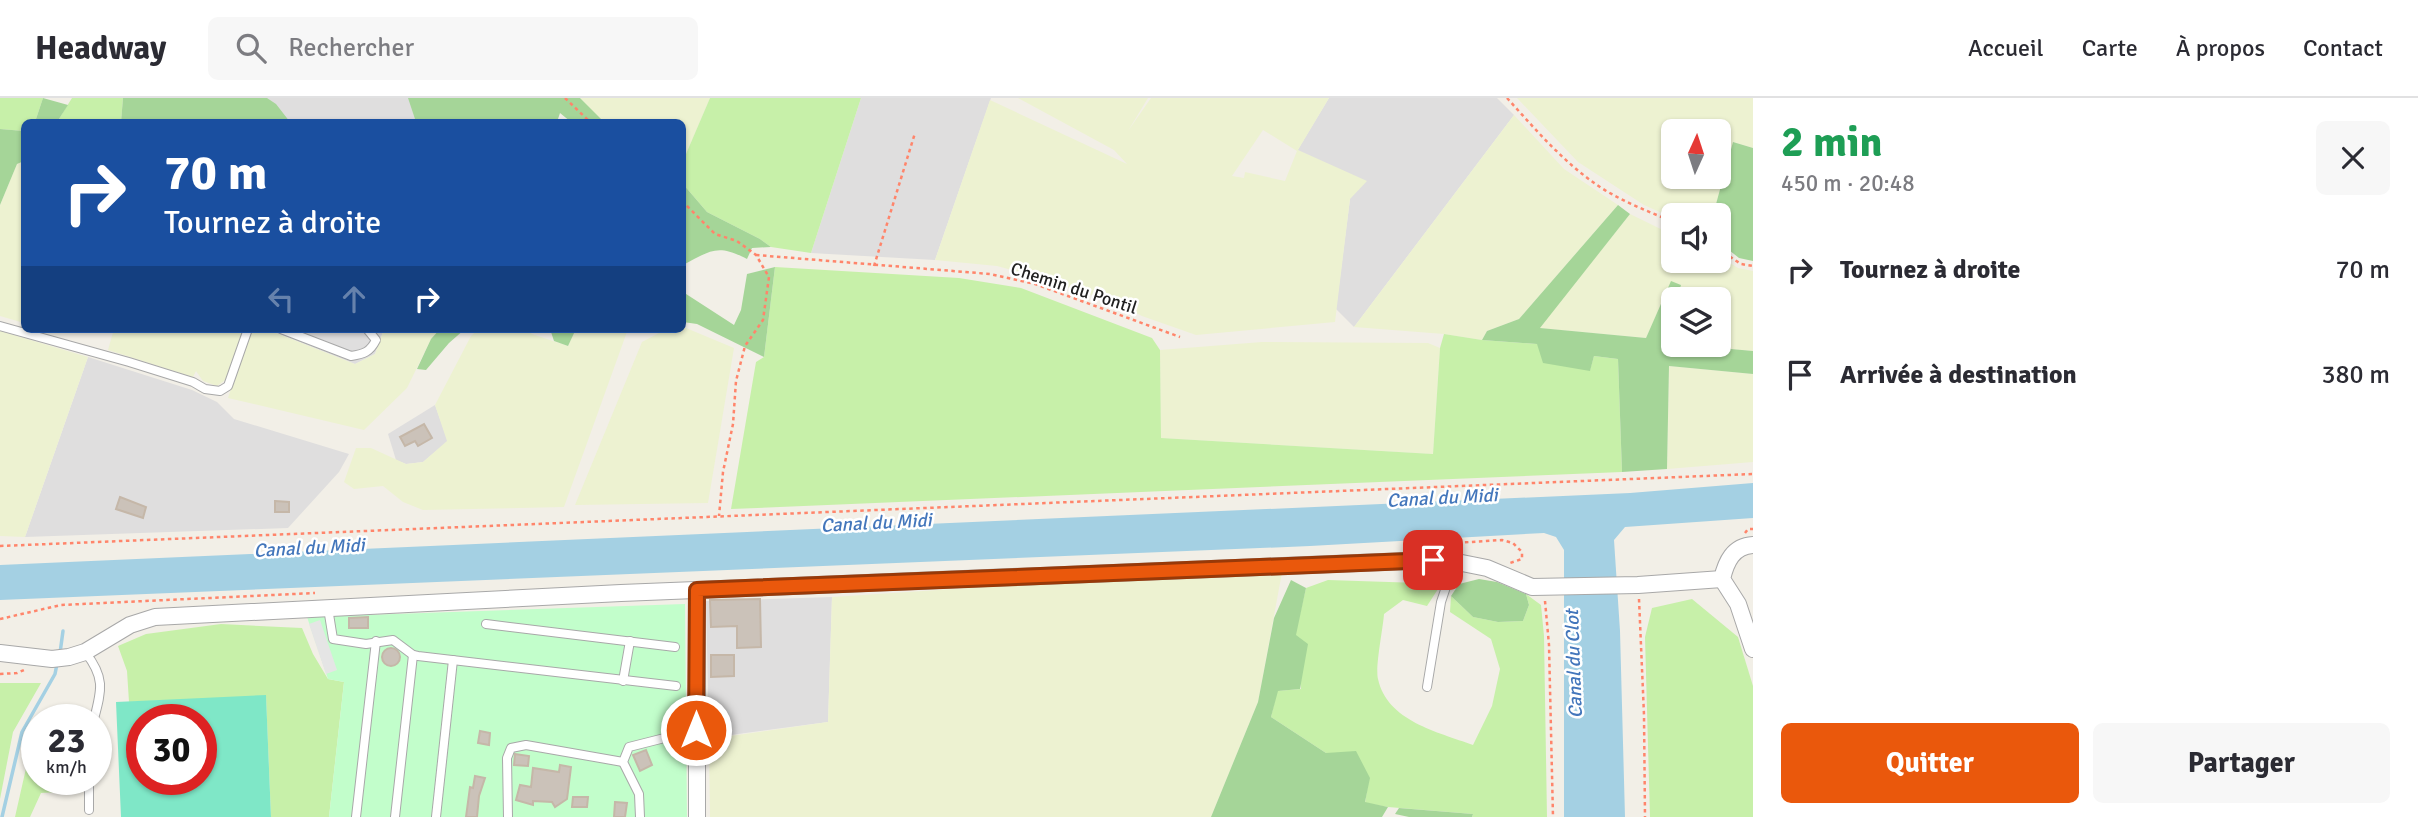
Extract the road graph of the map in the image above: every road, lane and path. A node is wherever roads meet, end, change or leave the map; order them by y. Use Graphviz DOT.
graph roads {
  1 [pos="565,98"];
  2 [pos="1507,98"];
  3 [pos="587,119"];
  4 [pos="915,133"];
  5 [pos="686,205"];
  6 [pos="1661,217"];
  7 [pos="756,256"];
  8 [pos="1731,257"];
  9 [pos="874,266"];
  10 [pos="1753,266"];
  11 [pos="0,326"];
  12 [pos="21,332"];
  13 [pos="25,333"];
  14 [pos="247,333"];
  15 [pos="291,333"];
  16 [pos="370,333"];
  17 [pos="1180,337"];
  18 [pos="1753,474"];
  19 [pos="719,516"];
  20 [pos="1753,545"];
  21 [pos="0,546"];
  22 [pos="1465,563"];
  23 [pos="1722,579"];
  24 [pos="1633,585"];
  25 [pos="1545,588"];
  26 [pos="697,590"];
  27 [pos="328,608"];
  28 [pos="486,624"];
  29 [pos="376,641"];
  30 [pos="630,641"];
  31 [pos="675,647"];
  32 [pos="1753,649"];
  33 [pos="0,653"];
  34 [pos="412,655"];
  35 [pos="68,656"];
  36 [pos="453,660"];
  37 [pos="623,681"];
  38 [pos="676,686"];
  39 [pos="1427,687"];
  40 [pos="98,704"];
  41 [pos="696,730"];
  42 [pos="623,762"];
  43 [pos="89,795"];
  44 [pos="89,810"];
  45 [pos="356,817"];
  46 [pos="395,817"];
  47 [pos="436,817"];
  48 [pos="509,817"];
  49 [pos="640,817"];
  50 [pos="697,817"];
  51 [pos="1553,817"];
  52 [pos="1645,817"];
  1 -- 3 [label="path"];
  2 -- 6 [label="path"];
  4 -- 9 [label="path"];
  5 -- 7 [label="path"];
  7 -- 9 [label="path, Chemin du Pontil"];
  7 -- 19 [label="path"];
  8 -- 10 [label="path"];
  9 -- 17 [label="path, Chemin du Pontil"];
  11 -- 12 [label="lane"];
  13 -- 14 [label="lane"];
  15 -- 16 [label="lane"];
  18 -- 19 [label="path"];
  19 -- 21 [label="path"];
  20 -- 23 [label="street"];
  22 -- 25 [label="street"];
  22 -- 26 [label="street"];
  22 -- 39 [label="lane"];
  23 -- 24 [label="street"];
  23 -- 32 [label="street"];
  24 -- 25 [label="street"];
  24 -- 52 [label="path"];
  25 -- 51 [label="path"];
  26 -- 27 [label="street"];
  26 -- 41 [label="street"];
  27 -- 29 [label="lane"];
  27 -- 35 [label="street"];
  28 -- 30 [label="lane"];
  29 -- 34 [label="lane"];
  29 -- 45 [label="lane"];
  30 -- 31 [label="lane"];
  30 -- 37 [label="lane"];
  33 -- 35 [label="street"];
  34 -- 36 [label="lane"];
  34 -- 46 [label="lane"];
  35 -- 40 [label="lane"];
  36 -- 37 [label="lane"];
  36 -- 47 [label="lane"];
  37 -- 38 [label="lane"];
  41 -- 42 [label="lane"];
  41 -- 50 [label="street"];
  42 -- 48 [label="lane"];
  42 -- 49 [label="lane"];
  43 -- 44 [label="lane"];
}
